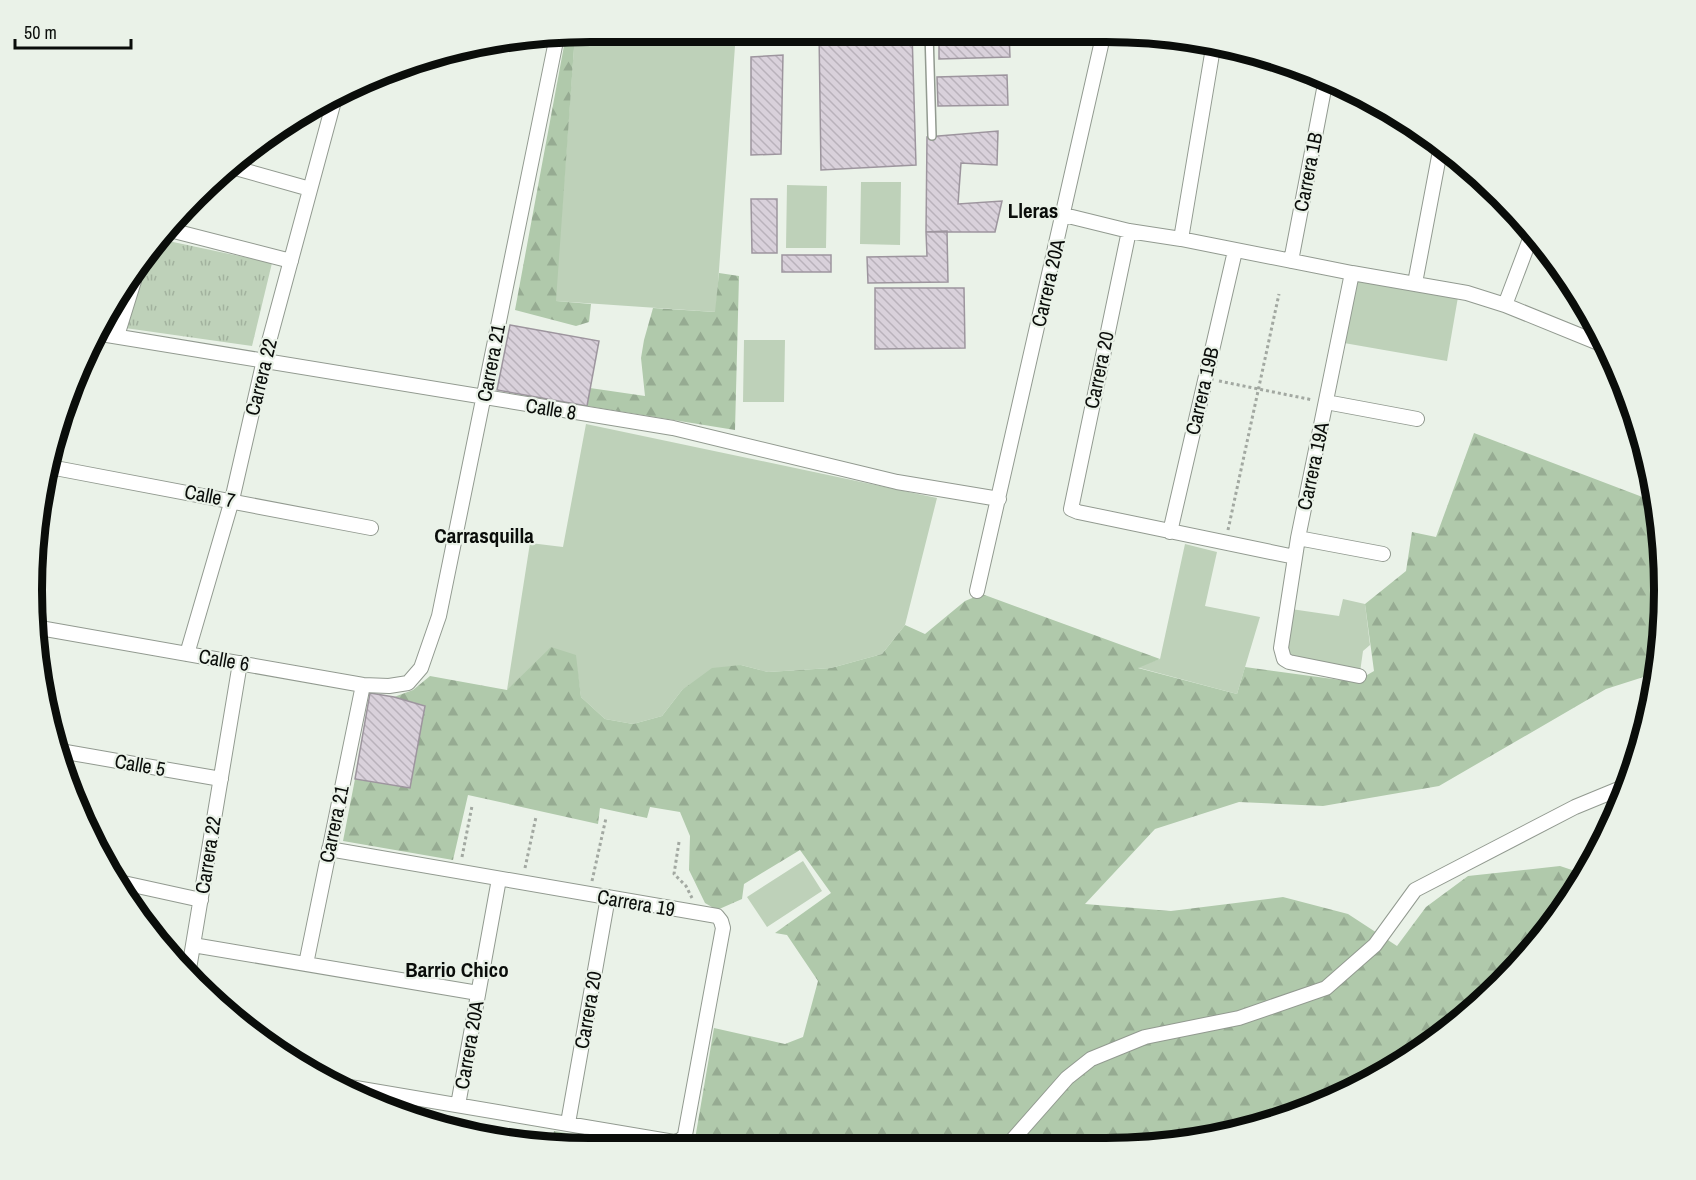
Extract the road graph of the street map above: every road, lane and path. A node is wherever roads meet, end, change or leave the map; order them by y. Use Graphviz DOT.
graph roads {
  1 [pos="929,42"];
  2 [pos="1102,42"];
  3 [pos="556,43"];
  4 [pos="1212,53"];
  5 [pos="1324,88"];
  6 [pos="328,109"];
  7 [pos="932,136"];
  8 [pos="1439,155"];
  9 [pos="239,169"];
  10 [pos="310,189"];
  11 [pos="1064,216"];
  12 [pos="1129,231"];
  13 [pos="176,232"];
  14 [pos="1180,238"];
  15 [pos="1529,242"];
  16 [pos="1235,251"];
  17 [pos="291,261"];
  18 [pos="1291,261"];
  19 [pos="1352,273"];
  20 [pos="1415,283"];
  21 [pos="131,292"];
  22 [pos="1279,294"];
  23 [pos="1505,305"];
  24 [pos="106,335"];
  25 [pos="117,336"];
  26 [pos="1593,341"];
  27 [pos="264,360"];
  28 [pos="1205,378"];
  29 [pos="1258,390"];
  30 [pos="484,398"];
  31 [pos="1326,402"];
  32 [pos="1417,419"];
  33 [pos="56,468"];
  34 [pos="999,499"];
  35 [pos="232,500"];
  36 [pos="370,528"];
  37 [pos="1170,532"];
  38 [pos="1298,538"];
  39 [pos="1225,543"];
  40 [pos="1383,554"];
  41 [pos="1295,557"];
  42 [pos="977,591"];
  43 [pos="43,629"];
  44 [pos="187,654"];
  45 [pos="240,663"];
  46 [pos="1359,676"];
  47 [pos="408,683"];
  48 [pos="363,685"];
  49 [pos="67,752"];
  50 [pos="221,778"];
  51 [pos="1616,790"];
  52 [pos="472,806"];
  53 [pos="536,817"];
  54 [pos="606,819"];
  55 [pos="679,842"];
  56 [pos="329,849"];
  57 [pos="459,872"];
  58 [pos="499,879"];
  59 [pos="522,882"];
  60 [pos="128,884"];
  61 [pos="589,894"];
  62 [pos="608,897"];
  63 [pos="201,900"];
  64 [pos="698,914"];
  65 [pos="193,945"];
  66 [pos="190,963"];
  67 [pos="306,964"];
  68 [pos="478,993"];
  69 [pos="391,1100"];
  70 [pos="458,1105"];
  71 [pos="568,1123"];
  72 [pos="652,1138"];
  73 [pos="683,1138"];
  74 [pos="1014,1138"];
  1 -- 7 [label="lane"];
  2 -- 11 [label="street, Carrera 20A"];
  3 -- 30 [label="street, Carrera 21"];
  4 -- 14 [label="street"];
  5 -- 18 [label="street, Carrera 1B"];
  6 -- 10 [label="street, Carrera 22"];
  8 -- 20 [label="street"];
  9 -- 10 [label="street"];
  10 -- 17 [label="street, Carrera 22"];
  11 -- 12 [label="street"];
  11 -- 34 [label="street, Carrera 20A"];
  12 -- 14 [label="street"];
  12 -- 37 [label="street, Carrera 20"];
  13 -- 17 [label="street"];
  14 -- 16 [label="street"];
  15 -- 23 [label="street"];
  16 -- 18 [label="street"];
  16 -- 28 [label="street, Carrera 19B"];
  17 -- 27 [label="street, Carrera 22"];
  18 -- 19 [label="street"];
  19 -- 20 [label="street"];
  19 -- 31 [label="street, Carrera 19A"];
  20 -- 23 [label="street"];
  21 -- 25 [label="street"];
  22 -- 29 [label="path"];
  23 -- 26 [label="street"];
  24 -- 25 [label="street, Calle 8"];
  25 -- 27 [label="street, Calle 8"];
  27 -- 30 [label="street, Calle 8"];
  27 -- 35 [label="street, Carrera 22"];
  28 -- 29 [label="path"];
  28 -- 37 [label="street, Carrera 19B"];
  29 -- 31 [label="path"];
  29 -- 39 [label="path"];
  30 -- 34 [label="street, Calle 8"];
  30 -- 47 [label="street, Carrera 21"];
  31 -- 32 [label="street"];
  31 -- 38 [label="street, Carrera 19A"];
  33 -- 35 [label="street, Calle 7"];
  34 -- 42 [label="street, Carrera 20A"];
  35 -- 36 [label="street, Calle 7"];
  35 -- 44 [label="street, Carrera 22"];
  37 -- 39 [label="street"];
  38 -- 40 [label="street"];
  38 -- 41 [label="street, Carrera 19A"];
  39 -- 41 [label="street"];
  41 -- 46 [label="street, Carrera 19A"];
  43 -- 44 [label="street, Calle 6"];
  44 -- 45 [label="street, Calle 6"];
  45 -- 48 [label="street, Calle 6"];
  45 -- 50 [label="street, Carrera 22"];
  47 -- 48 [label="street, Calle 6"];
  48 -- 56 [label="street, Carrera 21"];
  49 -- 50 [label="street, Calle 5"];
  50 -- 63 [label="street, Carrera 22"];
  51 -- 74 [label="street"];
  52 -- 57 [label="path"];
  53 -- 59 [label="path"];
  54 -- 61 [label="path"];
  55 -- 64 [label="path"];
  56 -- 57 [label="street, Carrera 19"];
  56 -- 67 [label="street, Carrera 21"];
  57 -- 58 [label="street, Carrera 19"];
  58 -- 59 [label="street, Carrera 19"];
  58 -- 68 [label="street, Carrera 20A"];
  59 -- 61 [label="street, Carrera 19"];
  60 -- 63 [label="street"];
  61 -- 62 [label="street, Carrera 19"];
  62 -- 64 [label="street, Carrera 19"];
  62 -- 71 [label="street, Carrera 20"];
  63 -- 65 [label="street, Carrera 22"];
  64 -- 73 [label="street, Carrera 19"];
  65 -- 66 [label="street, Carrera 22"];
  65 -- 67 [label="street"];
  67 -- 68 [label="street"];
  68 -- 70 [label="street, Carrera 20A"];
  69 -- 70 [label="street"];
  70 -- 71 [label="street"];
  71 -- 72 [label="street, Carrera 19"];
}
